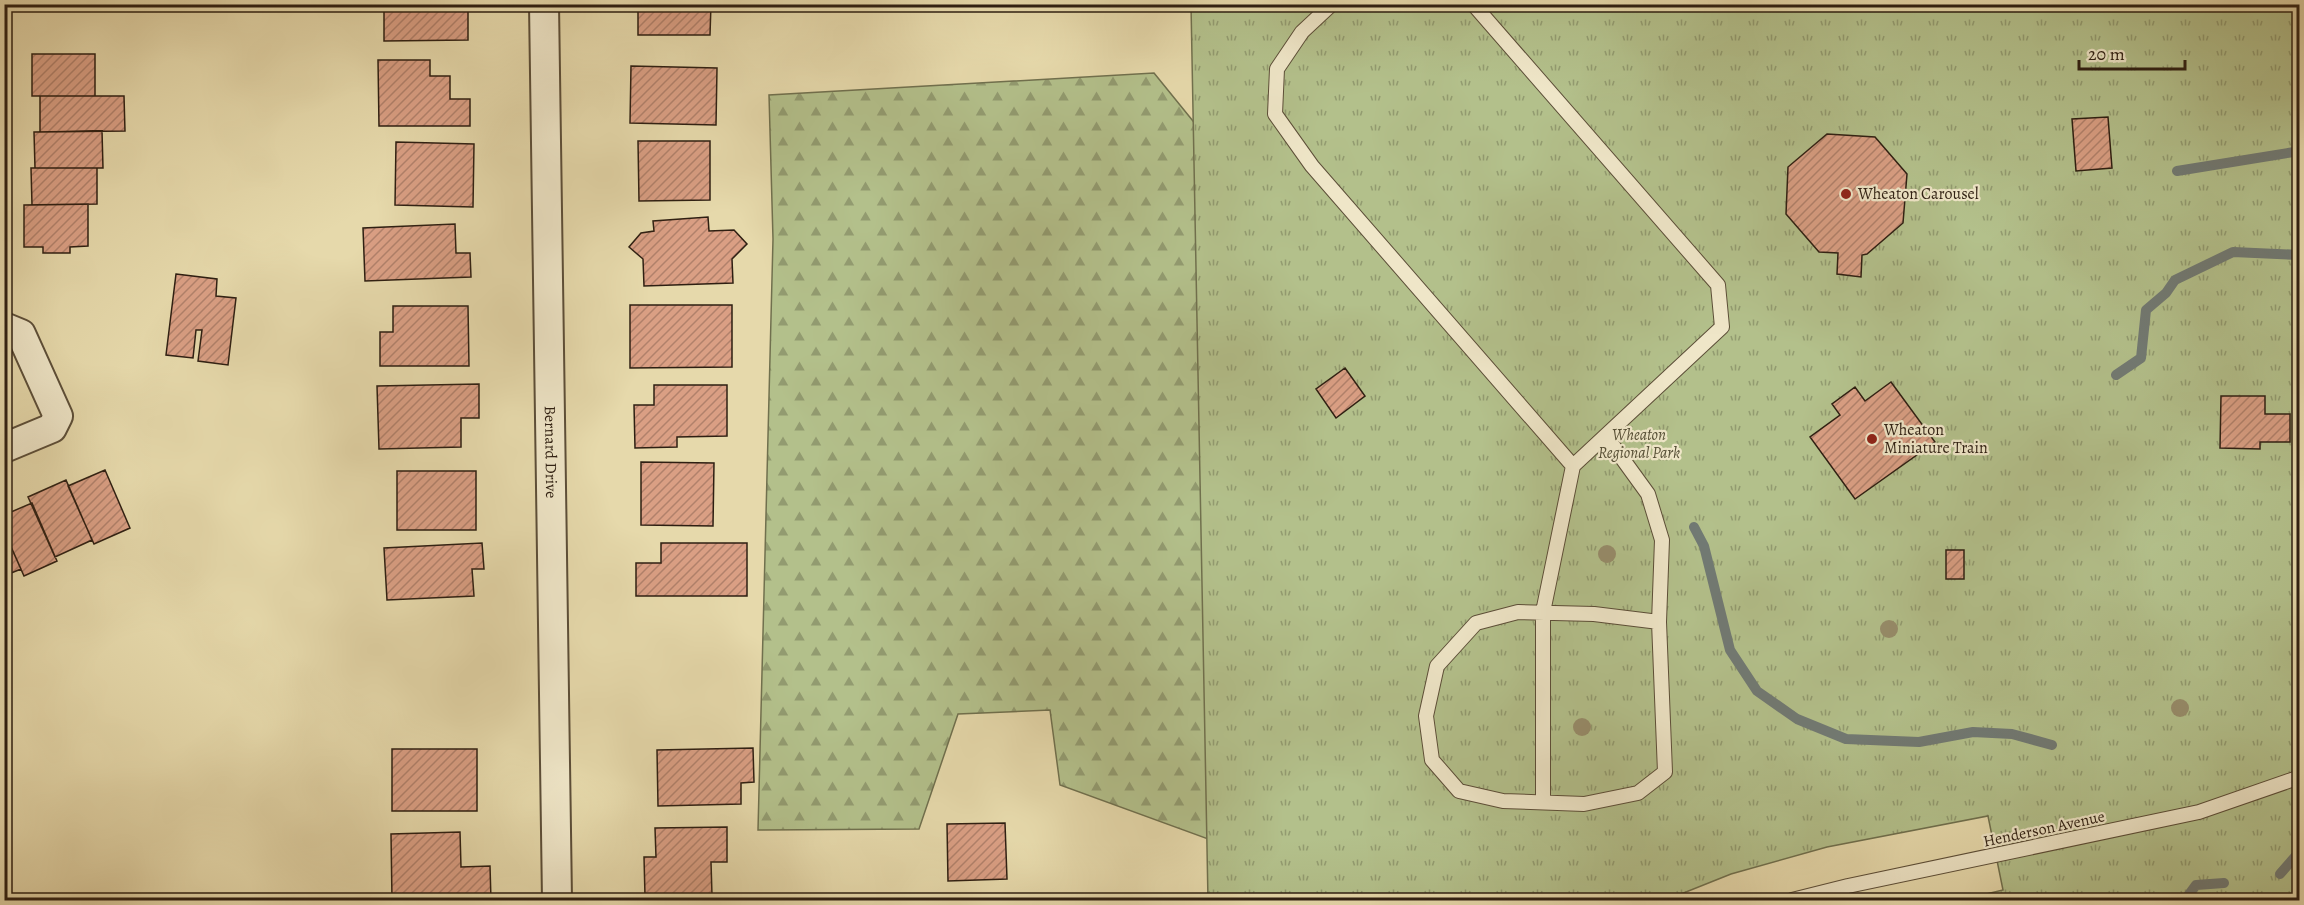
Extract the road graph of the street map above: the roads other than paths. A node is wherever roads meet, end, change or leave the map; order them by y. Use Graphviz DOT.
graph roads {
  1 [pos="544,4"];
  2 [pos="1332,4"];
  3 [pos="1473,4"];
  4 [pos="4,327"];
  5 [pos="1606,436"];
  6 [pos="4,448"];
  7 [pos="1573,466"];
  8 [pos="1543,612"];
  9 [pos="1659,622"];
  10 [pos="2300,777"];
  11 [pos="1543,802"];
  12 [pos="557,900"];
  13 [pos="1792,900"];
  1 -- 12 [label="street, Bernard Drive"];
  2 -- 7 [label="lane"];
  3 -- 5 [label="lane"];
  4 -- 6 [label="street"];
  5 -- 7 [label="lane"];
  5 -- 9 [label="lane"];
  7 -- 8 [label="lane"];
  8 -- 9 [label="lane"];
  8 -- 11 [label="lane"];
  8 -- 11 [label="lane"];
  9 -- 11 [label="lane"];
  10 -- 13 [label="lane, Henderson Avenue"];
}
